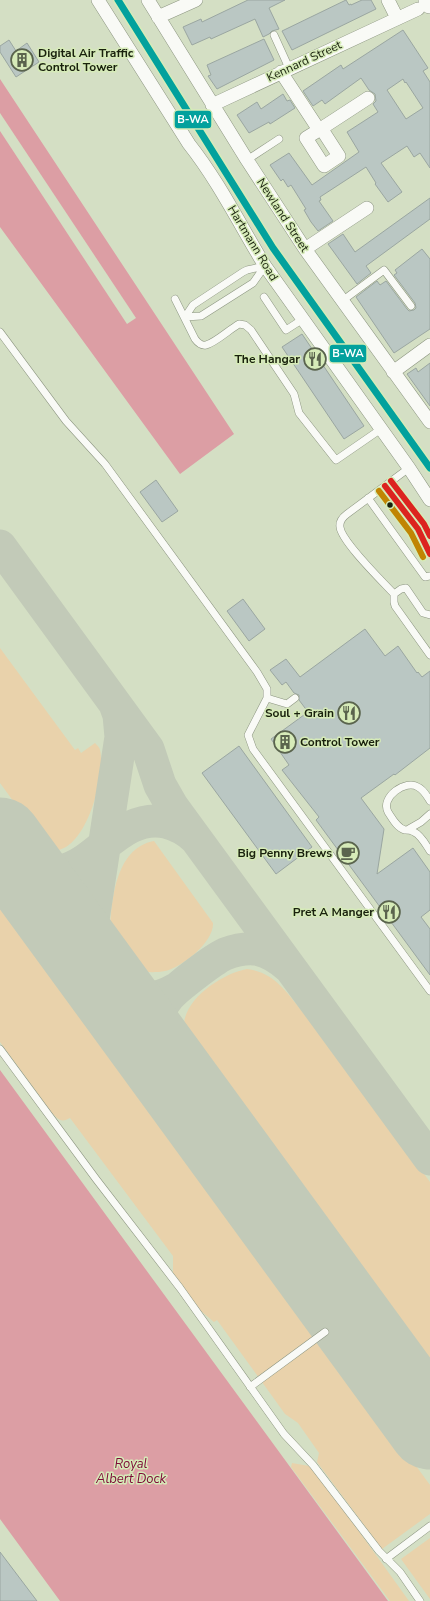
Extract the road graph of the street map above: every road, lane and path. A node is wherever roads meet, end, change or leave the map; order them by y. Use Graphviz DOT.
graph roads {
  1 [pos="98,0"];
  2 [pos="148,0"];
  3 [pos="196,0"];
  4 [pos="388,0"];
  5 [pos="425,4"];
  6 [pos="158,17"];
  7 [pos="397,18"];
  8 [pos="274,35"];
  9 [pos="285,70"];
  10 [pos="368,98"];
  11 [pos="212,105"];
  12 [pos="279,139"];
  13 [pos="247,160"];
  14 [pos="367,208"];
  15 [pos="305,249"];
  16 [pos="265,266"];
  17 [pos="264,297"];
  18 [pos="175,299"];
  19 [pos="342,301"];
  20 [pos="411,306"];
  21 [pos="185,317"];
  22 [pos="303,319"];
  23 [pos="0,332"];
  24 [pos="430,345"];
  25 [pos="393,372"];
  26 [pos="430,422"];
  27 [pos="381,428"];
  28 [pos="409,468"];
  29 [pos="385,486"];
  30 [pos="368,498"];
  31 [pos="430,500"];
  32 [pos="430,554"];
  33 [pos="430,576"];
  34 [pos="394,594"];
  35 [pos="430,615"];
  36 [pos="430,655"];
  37 [pos="267,698"];
  38 [pos="295,698"];
  39 [pos="430,801"];
  40 [pos="430,814"];
  41 [pos="407,830"];
  42 [pos="430,851"];
  43 [pos="430,991"];
  44 [pos="0,1049"];
  45 [pos="325,1332"];
  46 [pos="250,1387"];
  47 [pos="430,1526"];
  48 [pos="386,1558"];
  49 [pos="420,1601"];
  1 -- 16 [label="street, Hartmann Road"];
  2 -- 6 [label="street, Newland Street"];
  3 -- 6 [label="street"];
  4 -- 7 [label="street"];
  5 -- 7 [label="street, Kennard Street"];
  6 -- 11 [label="street, Newland Street"];
  7 -- 9 [label="street, Kennard Street"];
  8 -- 9 [label="lane"];
  9 -- 10 [label="street"];
  9 -- 11 [label="street, Kennard Street"];
  11 -- 13 [label="street, Newland Street"];
  12 -- 13 [label="lane"];
  13 -- 15 [label="street, Newland Street"];
  14 -- 15 [label="street"];
  15 -- 19 [label="street, Newland Street"];
  16 -- 21 [label="lane"];
  16 -- 21 [label="lane"];
  16 -- 22 [label="street, Hartmann Road"];
  17 -- 22 [label="lane"];
  18 -- 21 [label="lane"];
  19 -- 20 [label="lane"];
  19 -- 25 [label="street, Newland Street"];
  21 -- 27 [label="lane"];
  22 -- 27 [label="street, Hartmann Road"];
  23 -- 37 [label="lane"];
  24 -- 25 [label="street"];
  25 -- 26 [label="street, Newland Street"];
  27 -- 28 [label="street, Hartmann Road"];
  28 -- 29 [label="lane"];
  28 -- 31 [label="street, Hartmann Road"];
  29 -- 30 [label="lane"];
  29 -- 32 [label="lane"];
  30 -- 33 [label="lane"];
  30 -- 34 [label="lane"];
  34 -- 35 [label="lane"];
  34 -- 36 [label="lane"];
  37 -- 38 [label="lane"];
  37 -- 43 [label="lane"];
  39 -- 41 [label="lane"];
  40 -- 41 [label="lane"];
  41 -- 42 [label="lane"];
  44 -- 46 [label="lane"];
  45 -- 46 [label="lane"];
  46 -- 48 [label="lane"];
  47 -- 48 [label="lane"];
  48 -- 49 [label="lane"];
}
